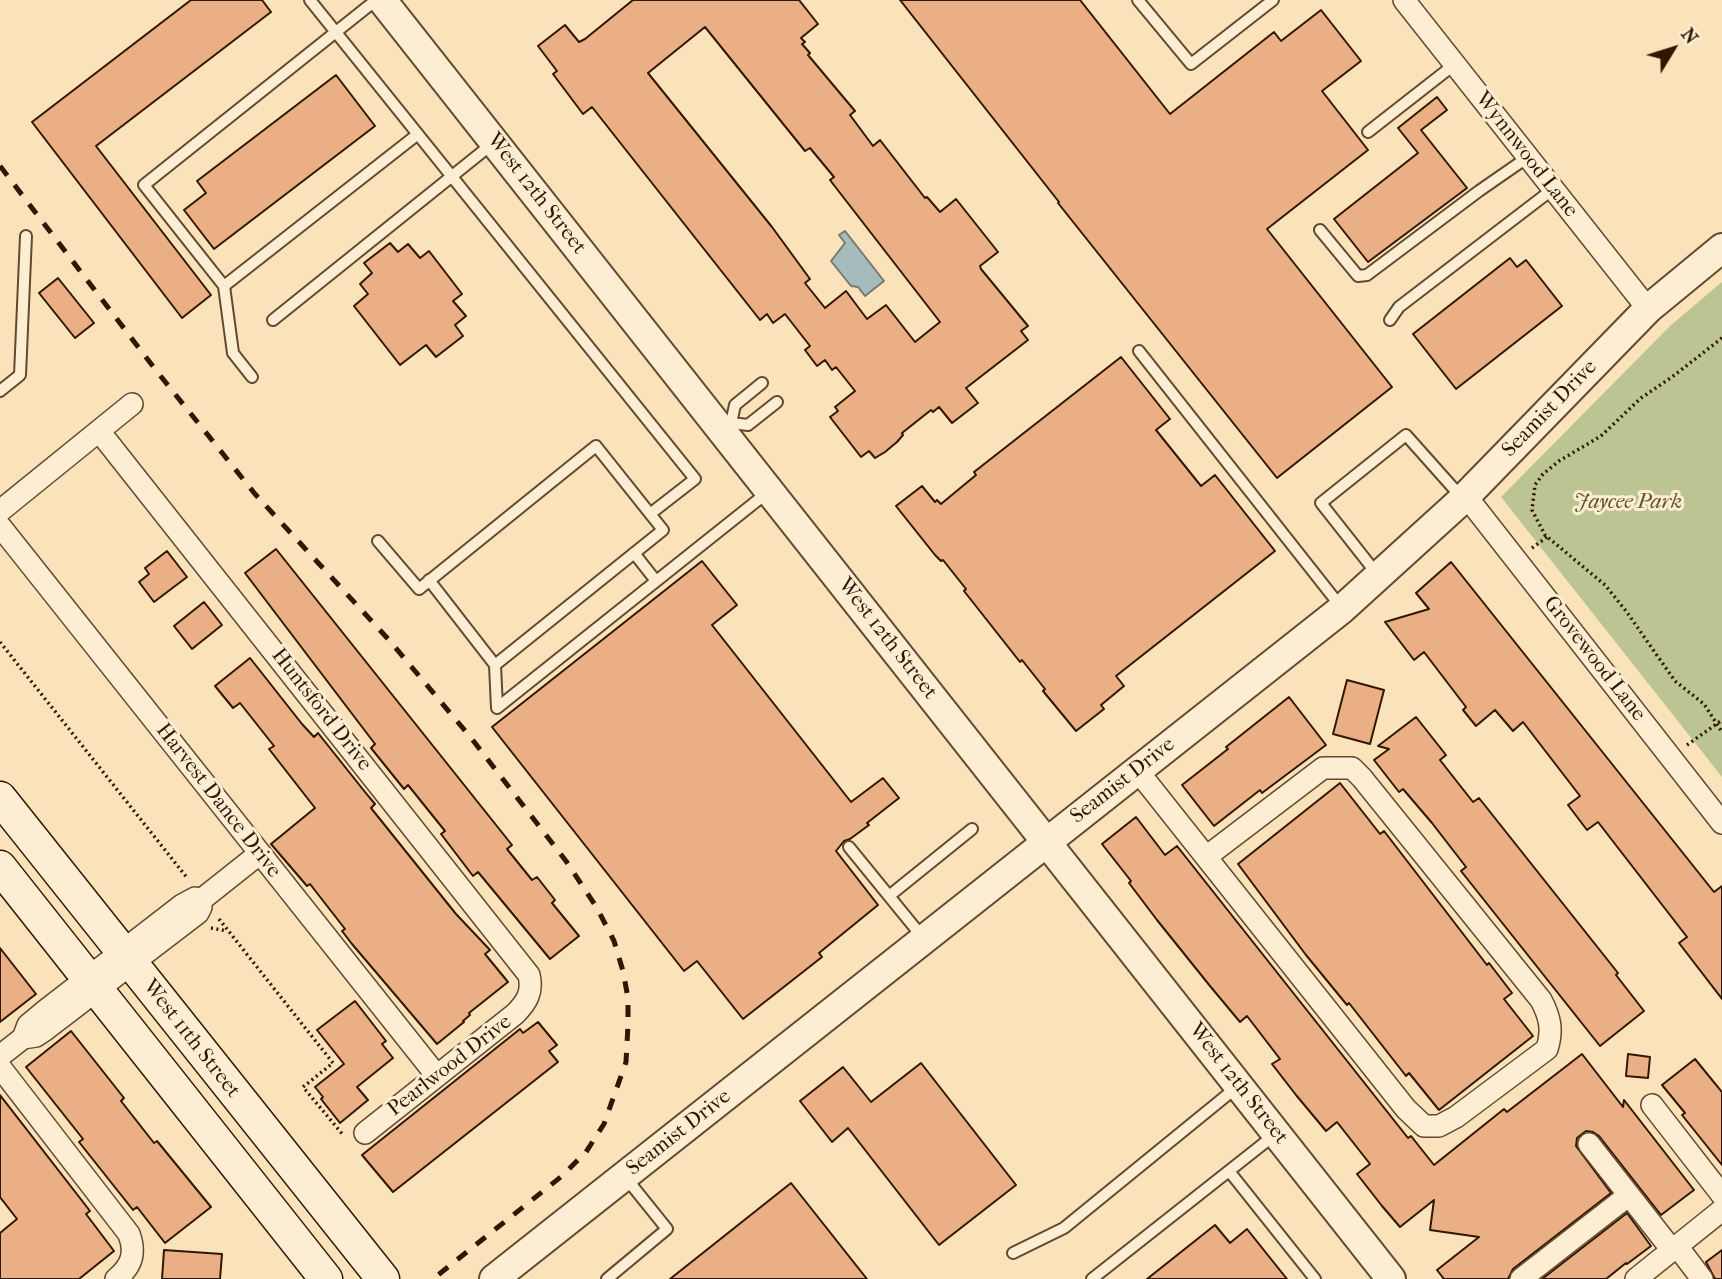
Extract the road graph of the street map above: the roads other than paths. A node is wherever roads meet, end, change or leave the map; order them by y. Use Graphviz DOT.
graph roads {
  1 [pos="310,0"];
  2 [pos="376,0"];
  3 [pos="382,0"];
  4 [pos="1138,0"];
  5 [pos="1273,0"];
  6 [pos="1404,0"];
  7 [pos="336,32"];
  8 [pos="1455,64"];
  9 [pos="1368,132"];
  10 [pos="418,134"];
  11 [pos="494,142"];
  12 [pos="1528,157"];
  13 [pos="452,177"];
  14 [pos="1553,189"];
  15 [pos="1320,230"];
  16 [pos="26,236"];
  17 [pos="1722,248"];
  18 [pos="224,286"];
  19 [pos="1648,309"];
  20 [pos="273,320"];
  21 [pos="1391,320"];
  22 [pos="1139,351"];
  23 [pos="252,377"];
  24 [pos="762,383"];
  25 [pos="0,391"];
  26 [pos="778,402"];
  27 [pos="132,404"];
  28 [pos="727,426"];
  29 [pos="99,431"];
  30 [pos="770,491"];
  31 [pos="1464,497"];
  32 [pos="0,511"];
  33 [pos="650,514"];
  34 [pos="0,526"];
  35 [pos="378,541"];
  36 [pos="634,553"];
  37 [pos="1379,576"];
  38 [pos="429,580"];
  39 [pos="656,582"];
  40 [pos="1342,609"];
  41 [pos="495,665"];
  42 [pos="1137,770"];
  43 [pos="0,798"];
  44 [pos="1722,823"];
  45 [pos="972,829"];
  46 [pos="1047,841"];
  47 [pos="849,847"];
  48 [pos="260,854"];
  49 [pos="1206,858"];
  50 [pos="0,867"];
  51 [pos="889,896"];
  52 [pos="924,939"];
  53 [pos="110,971"];
  54 [pos="530,995"];
  55 [pos="0,1056"];
  56 [pos="0,1068"];
  57 [pos="437,1076"];
  58 [pos="1239,1086"];
  59 [pos="1652,1105"];
  60 [pos="365,1133"];
  61 [pos="1277,1133"];
  62 [pos="1589,1144"];
  63 [pos="285,1158"];
  64 [pos="1229,1171"];
  65 [pos="624,1176"];
  66 [pos="251,1185"];
  67 [pos="1629,1195"];
  68 [pos="1722,1195"];
  69 [pos="1722,1210"];
  70 [pos="1674,1248"];
  71 [pos="1013,1253"];
  72 [pos="116,1279"];
  73 [pos="326,1279"];
  74 [pos="383,1279"];
  75 [pos="494,1279"];
  76 [pos="607,1279"];
  77 [pos="1092,1279"];
  78 [pos="1315,1279"];
  79 [pos="1391,1279"];
  80 [pos="1521,1279"];
  81 [pos="1636,1279"];
  82 [pos="1702,1279"];
  1 -- 7 [label="lane"];
  2 -- 7 [label="lane"];
  3 -- 11 [label="street, West 12th Street"];
  4 -- 5 [label="lane"];
  6 -- 8 [label="street, Wynnwood Lane"];
  7 -- 10 [label="lane"];
  7 -- 18 [label="lane"];
  8 -- 9 [label="lane"];
  8 -- 12 [label="street, Wynnwood Lane"];
  10 -- 13 [label="lane"];
  10 -- 18 [label="lane"];
  11 -- 13 [label="lane"];
  11 -- 28 [label="street, West 12th Street"];
  12 -- 14 [label="street, Wynnwood Lane"];
  12 -- 15 [label="lane"];
  13 -- 20 [label="lane"];
  13 -- 33 [label="lane"];
  14 -- 19 [label="street, Wynnwood Lane"];
  14 -- 21 [label="lane"];
  16 -- 25 [label="lane"];
  17 -- 19 [label="street, Seamist Drive"];
  18 -- 23 [label="lane"];
  19 -- 31 [label="street, Seamist Drive"];
  22 -- 40 [label="lane"];
  24 -- 28 [label="lane"];
  26 -- 28 [label="lane"];
  27 -- 29 [label="street"];
  28 -- 30 [label="street, West 12th Street"];
  29 -- 32 [label="street"];
  29 -- 54 [label="street, Huntsford Drive"];
  30 -- 39 [label="lane"];
  30 -- 46 [label="street, West 12th Street"];
  31 -- 37 [label="street, Seamist Drive"];
  31 -- 37 [label="lane"];
  31 -- 44 [label="street, Grovewood Lane"];
  33 -- 36 [label="lane"];
  33 -- 38 [label="lane"];
  34 -- 48 [label="street, Harvest Dance Drive"];
  35 -- 38 [label="lane"];
  36 -- 39 [label="lane"];
  36 -- 41 [label="lane"];
  37 -- 40 [label="street, Seamist Drive"];
  38 -- 41 [label="lane"];
  39 -- 41 [label="lane"];
  40 -- 42 [label="street, Seamist Drive"];
  42 -- 46 [label="street, Seamist Drive"];
  42 -- 49 [label="street"];
  43 -- 53 [label="main road, West 11th Street"];
  45 -- 51 [label="lane"];
  46 -- 52 [label="street, Seamist Drive"];
  46 -- 58 [label="street, West 12th Street"];
  47 -- 51 [label="lane"];
  48 -- 53 [label="street"];
  48 -- 57 [label="street, Harvest Dance Drive"];
  49 -- 49 [label="street"];
  50 -- 53 [label="main road, West 11th Street"];
  51 -- 52 [label="lane"];
  52 -- 65 [label="street, Seamist Drive"];
  53 -- 55 [label="street"];
  53 -- 63 [label="main road, West 11th Street"];
  53 -- 66 [label="main road, West 11th Street"];
  54 -- 57 [label="street, Pearlwood Drive"];
  56 -- 72 [label="street"];
  57 -- 60 [label="street, Pearlwood Drive"];
  58 -- 61 [label="street, West 12th Street"];
  58 -- 71 [label="lane"];
  59 -- 68 [label="street"];
  61 -- 64 [label="lane"];
  61 -- 79 [label="street, West 12th Street"];
  62 -- 67 [label="street"];
  63 -- 66 [label="main road"];
  63 -- 74 [label="main road, West 11th Street"];
  64 -- 77 [label="lane"];
  64 -- 78 [label="lane"];
  65 -- 75 [label="street, Seamist Drive"];
  65 -- 76 [label="lane"];
  66 -- 73 [label="main road, West 11th Street"];
  67 -- 70 [label="street"];
  67 -- 80 [label="street"];
  69 -- 70 [label="street"];
  70 -- 81 [label="street"];
  70 -- 82 [label="street"];
}
